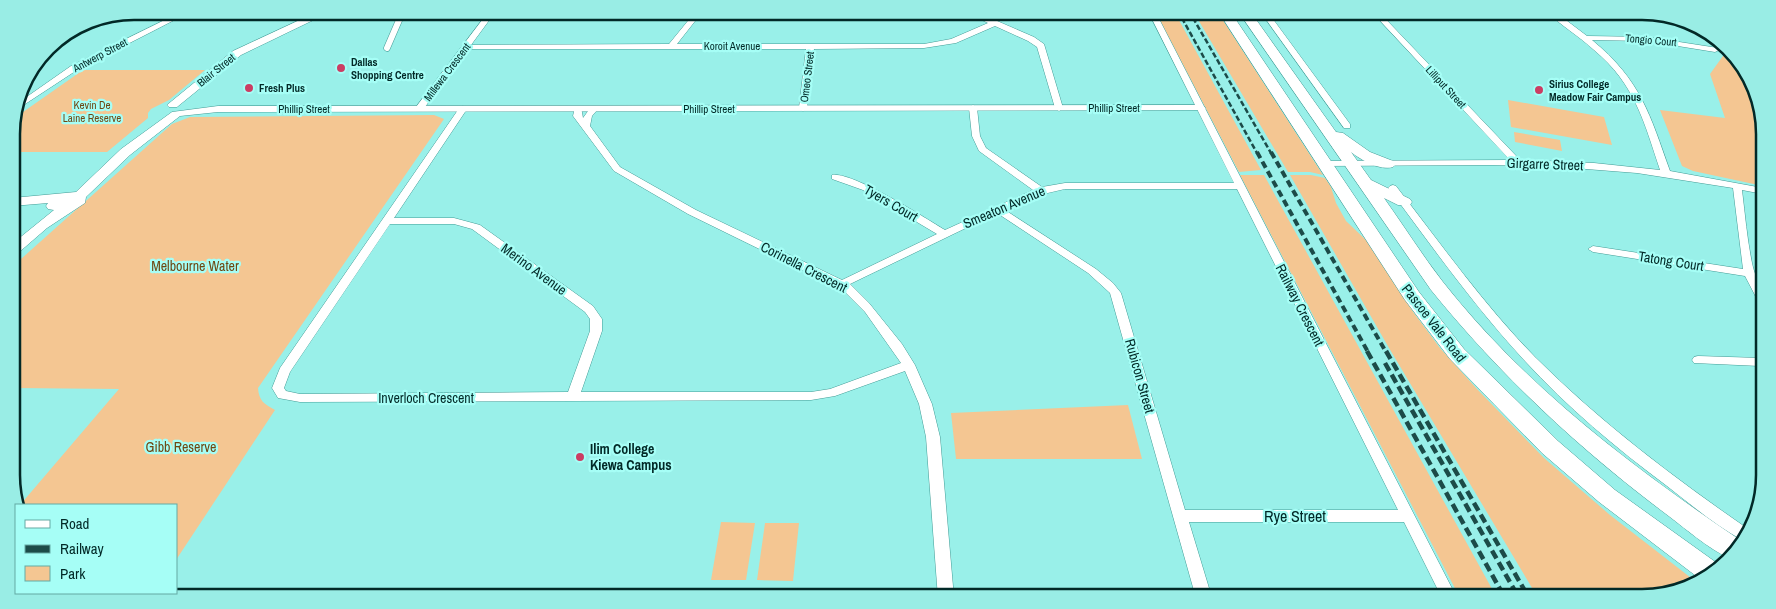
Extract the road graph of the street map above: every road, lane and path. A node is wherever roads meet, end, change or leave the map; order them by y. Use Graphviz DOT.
graph roads {
  1 [pos="170,20"];
  2 [pos="308,20"];
  3 [pos="399,20"];
  4 [pos="486,20"];
  5 [pos="693,20"];
  6 [pos="988,20"];
  7 [pos="1156,20"];
  8 [pos="1230,20"];
  9 [pos="1250,20"];
  10 [pos="1269,20"];
  11 [pos="1383,20"];
  12 [pos="1561,20"];
  13 [pos="995,23"];
  14 [pos="1586,38"];
  15 [pos="672,46"];
  16 [pos="810,46"];
  17 [pos="466,47"];
  18 [pos="387,48"];
  19 [pos="1715,50"];
  20 [pos="1325,97"];
  21 [pos="1308,101"];
  22 [pos="25,102"];
  23 [pos="181,108"];
  24 [pos="803,108"];
  25 [pos="973,108"];
  26 [pos="1059,108"];
  27 [pos="1200,108"];
  28 [pos="420,109"];
  29 [pos="463,109"];
  30 [pos="578,109"];
  31 [pos="594,109"];
  32 [pos="162,114"];
  33 [pos="586,126"];
  34 [pos="1325,126"];
  35 [pos="1347,126"];
  36 [pos="149,131"];
  37 [pos="1518,163"];
  38 [pos="1325,164"];
  39 [pos="1352,164"];
  40 [pos="1388,164"];
  41 [pos="1666,173"];
  42 [pos="835,178"];
  43 [pos="1365,183"];
  44 [pos="1737,185"];
  45 [pos="1240,186"];
  46 [pos="1393,188"];
  47 [pos="1756,189"];
  48 [pos="1040,190"];
  49 [pos="20,202"];
  50 [pos="63,202"];
  51 [pos="1404,202"];
  52 [pos="997,209"];
  53 [pos="387,222"];
  54 [pos="945,234"];
  55 [pos="20,243"];
  56 [pos="1593,249"];
  57 [pos="1749,273"];
  58 [pos="842,284"];
  59 [pos="1756,286"];
  60 [pos="1698,360"];
  61 [pos="1756,362"];
  62 [pos="910,365"];
  63 [pos="573,397"];
  64 [pos="1180,516"];
  65 [pos="1409,516"];
  66 [pos="1741,532"];
  67 [pos="1730,547"];
  68 [pos="1706,569"];
  69 [pos="945,589"];
  70 [pos="1201,589"];
  71 [pos="1446,589"];
  1 -- 22 [label="street, Antwerp Street"];
  2 -- 23 [label="street, Blair Street"];
  3 -- 18 [label="street"];
  4 -- 17 [label="street, Millewa Crescent"];
  5 -- 15 [label="street"];
  6 -- 13 [label="street"];
  7 -- 27 [label="street, Railway Crescent"];
  8 -- 38 [label="main road, Pascoe Vale Road"];
  9 -- 21 [label="main road, Pascoe Vale Road"];
  10 -- 20 [label="street"];
  11 -- 37 [label="street, Lilliput Street"];
  12 -- 14 [label="street"];
  13 -- 16 [label="street, Koroit Avenue"];
  13 -- 26 [label="street"];
  14 -- 19 [label="street, Tongio Court"];
  14 -- 41 [label="street"];
  15 -- 16 [label="street, Koroit Avenue"];
  15 -- 17 [label="street, Koroit Avenue"];
  16 -- 24 [label="street, Omeo Street"];
  17 -- 28 [label="street, Millewa Crescent"];
  20 -- 21 [label="street"];
  20 -- 35 [label="street"];
  21 -- 34 [label="main road, Pascoe Vale Road"];
  23 -- 28 [label="street, Phillip Street"];
  23 -- 32 [label="street, Phillip Street"];
  23 -- 36 [label="street, Blair Street"];
  24 -- 25 [label="street, Phillip Street"];
  24 -- 31 [label="street, Phillip Street"];
  25 -- 26 [label="street, Phillip Street"];
  25 -- 48 [label="street"];
  26 -- 27 [label="street, Phillip Street"];
  27 -- 45 [label="street, Railway Crescent"];
  28 -- 29 [label="street, Phillip Street"];
  29 -- 30 [label="street, Phillip Street"];
  29 -- 53 [label="street, Inverloch Crescent"];
  30 -- 31 [label="street, Phillip Street"];
  30 -- 33 [label="street, Corinella Crescent"];
  31 -- 33 [label="street"];
  32 -- 36 [label="street, Blair Street"];
  33 -- 58 [label="street, Corinella Crescent"];
  34 -- 39 [label="main road, Pascoe Vale Road"];
  34 -- 40 [label="main road"];
  36 -- 50 [label="street, Blair Street"];
  37 -- 40 [label="street, Girgarre Street"];
  37 -- 41 [label="street, Girgarre Street"];
  38 -- 39 [label="street, Girgarre Street"];
  38 -- 68 [label="main road, Pascoe Vale Road"];
  39 -- 40 [label="street, Girgarre Street"];
  39 -- 43 [label="main road, Pascoe Vale Road"];
  41 -- 44 [label="street, Girgarre Street"];
  42 -- 54 [label="street, Tyers Court"];
  43 -- 51 [label="main road"];
  43 -- 67 [label="main road, Pascoe Vale Road"];
  44 -- 47 [label="street, Girgarre Street"];
  44 -- 57 [label="street"];
  45 -- 48 [label="street, Smeaton Avenue"];
  45 -- 65 [label="street, Railway Crescent"];
  46 -- 51 [label="street"];
  48 -- 52 [label="street, Smeaton Avenue"];
  49 -- 50 [label="street"];
  50 -- 55 [label="street, Blair Street"];
  51 -- 66 [label="street"];
  52 -- 54 [label="street, Smeaton Avenue"];
  52 -- 64 [label="street, Rubicon Street"];
  53 -- 63 [label="street, Merino Avenue"];
  53 -- 63 [label="street, Inverloch Crescent"];
  54 -- 58 [label="street, Smeaton Avenue"];
  56 -- 57 [label="street, Tatong Court"];
  57 -- 59 [label="street"];
  58 -- 62 [label="street, Corinella Crescent"];
  60 -- 61 [label="street"];
  62 -- 63 [label="street, Inverloch Crescent"];
  62 -- 69 [label="street, Corinella Crescent"];
  64 -- 65 [label="street, Rye Street"];
  64 -- 70 [label="street, Rubicon Street"];
  65 -- 71 [label="street, Railway Crescent"];
}
